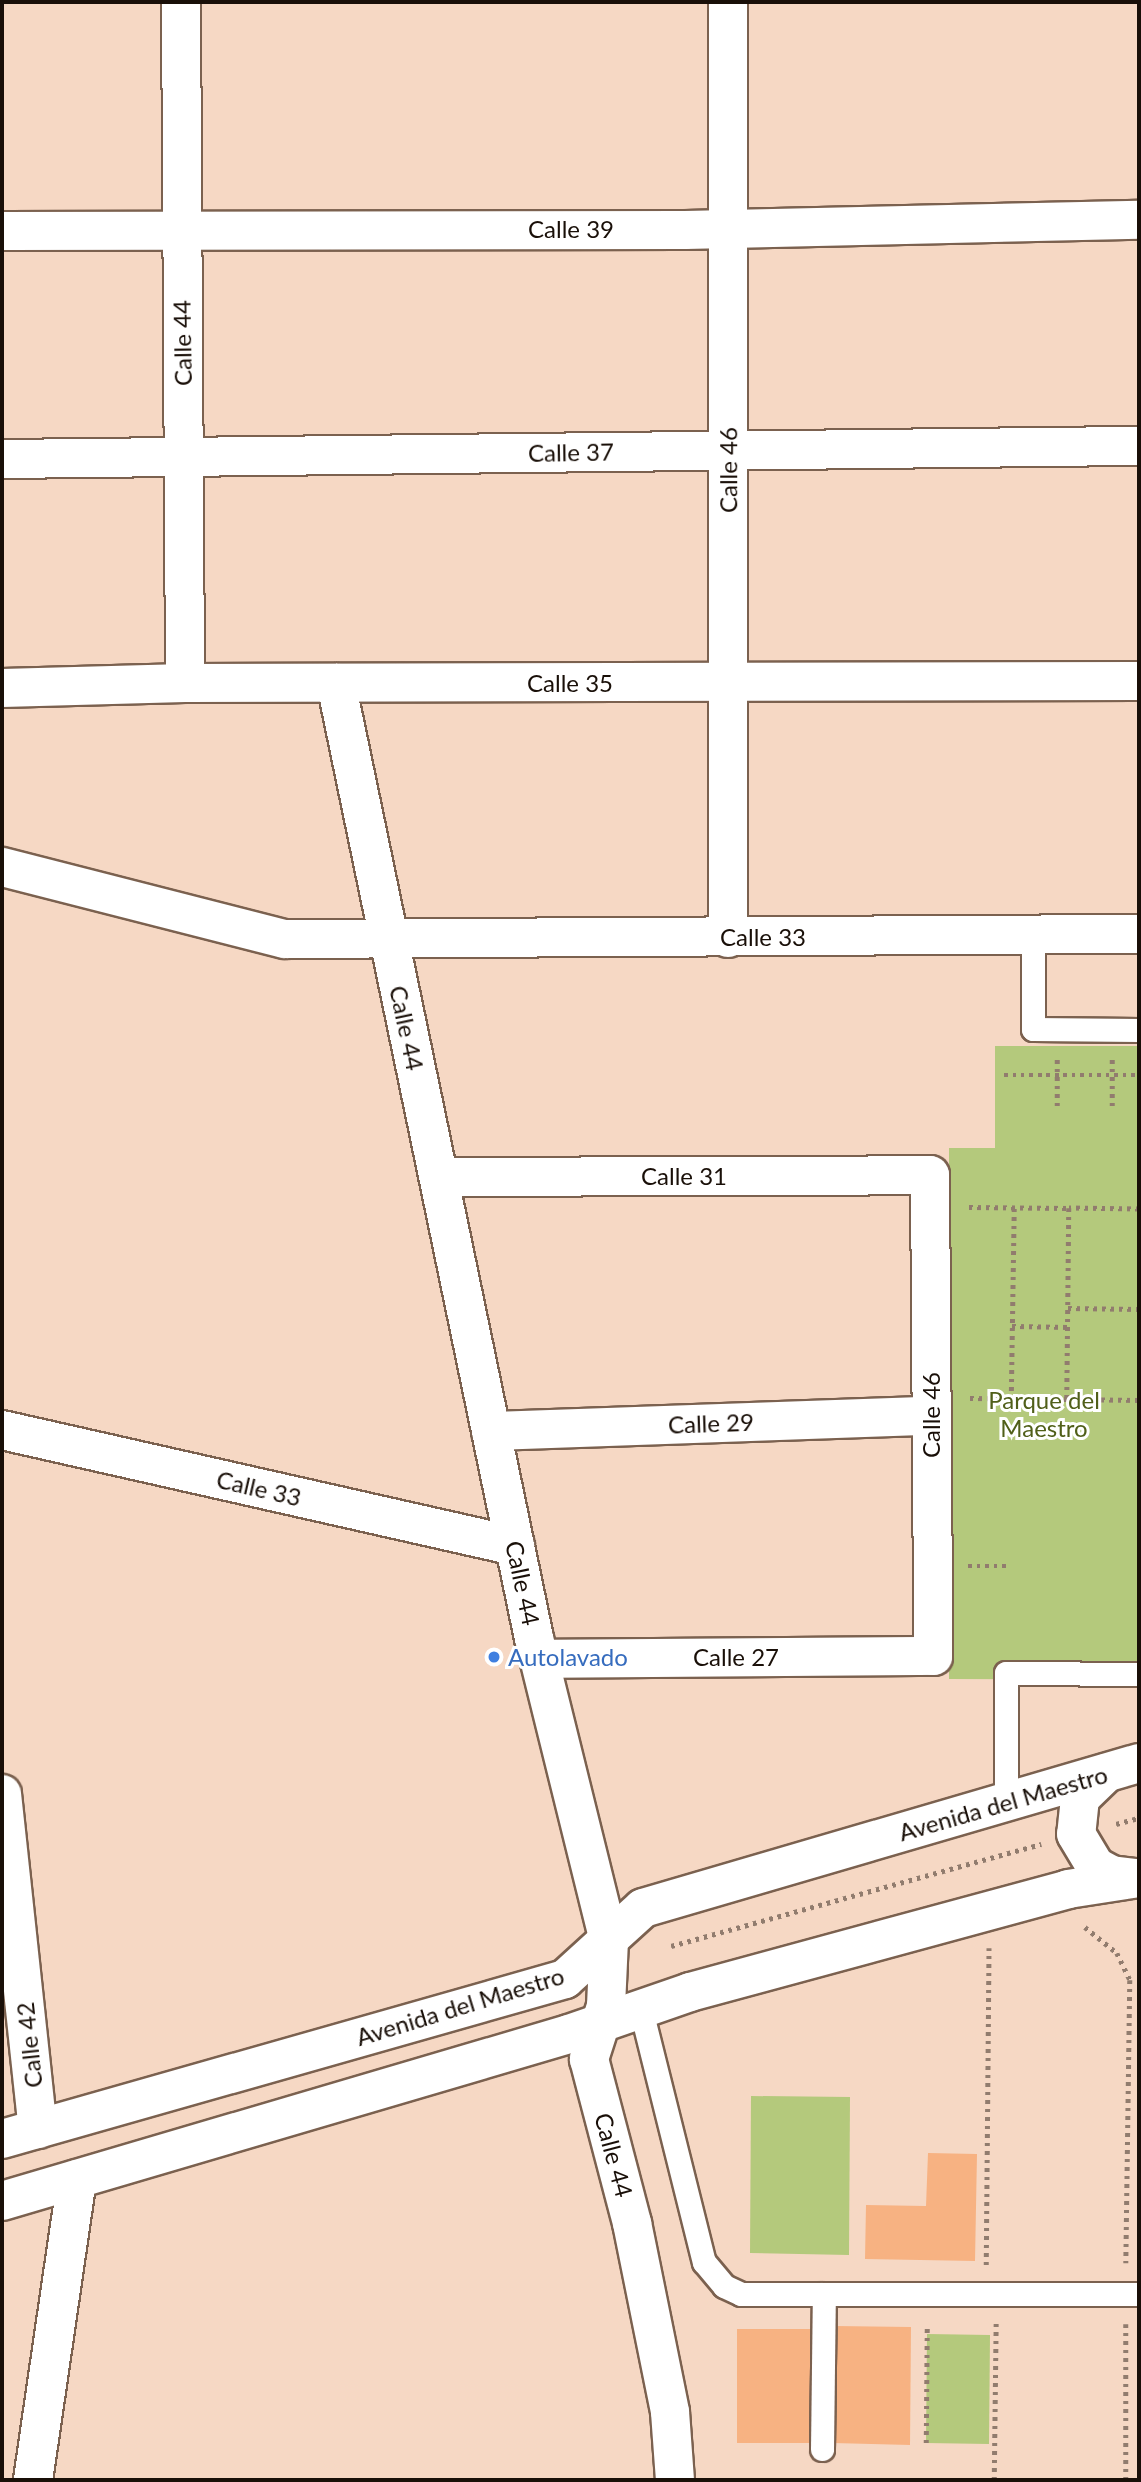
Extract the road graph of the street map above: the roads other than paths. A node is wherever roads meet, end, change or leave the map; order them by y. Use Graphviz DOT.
graph roads {
  1 [pos="181,2"];
  2 [pos="728,2"];
  3 [pos="1139,220"];
  4 [pos="181,229"];
  5 [pos="728,229"];
  6 [pos="2,232"];
  7 [pos="1139,446"];
  8 [pos="727,451"];
  9 [pos="183,457"];
  10 [pos="2,459"];
  11 [pos="1139,681"];
  12 [pos="727,682"];
  13 [pos="185,683"];
  14 [pos="336,683"];
  15 [pos="2,688"];
  16 [pos="2,867"];
  17 [pos="1139,934"];
  18 [pos="1033,935"];
  19 [pos="728,937"];
  20 [pos="388,940"];
  21 [pos="1139,1030"];
  22 [pos="930,1175"];
  23 [pos="439,1177"];
  24 [pos="944,1407"];
  25 [pos="2,1430"];
  26 [pos="491,1431"];
  27 [pos="515,1546"];
  28 [pos="933,1656"];
  29 [pos="539,1659"];
  30 [pos="1139,1674"];
  31 [pos="1127,1768"];
  32 [pos="2,1794"];
  33 [pos="1006,1802"];
  34 [pos="1139,1877"];
  35 [pos="609,1940"];
  36 [pos="641,2010"];
  37 [pos="600,2024"];
  38 [pos="20,2134"];
  39 [pos="77,2179"];
  40 [pos="2,2201"];
  41 [pos="824,2294"];
  42 [pos="1139,2294"];
  43 [pos="822,2449"];
  44 [pos="33,2480"];
  45 [pos="676,2480"];
  1 -- 4 [label="street, Calle 44"];
  2 -- 5 [label="street, Calle 46"];
  3 -- 5 [label="street, Calle 39"];
  4 -- 5 [label="street, Calle 39"];
  4 -- 6 [label="street, Calle 39"];
  4 -- 9 [label="street, Calle 44"];
  5 -- 8 [label="street, Calle 46"];
  7 -- 8 [label="street, Calle 37"];
  8 -- 9 [label="street, Calle 37"];
  8 -- 12 [label="street, Calle 46"];
  9 -- 10 [label="street, Calle 37"];
  9 -- 13 [label="street, Calle 44"];
  11 -- 12 [label="street, Calle 35"];
  12 -- 14 [label="street, Calle 35"];
  12 -- 19 [label="street, Calle 46"];
  13 -- 14 [label="street, Calle 35"];
  13 -- 15 [label="street, Calle 35"];
  14 -- 20 [label="street, Calle 44"];
  16 -- 20 [label="street"];
  17 -- 18 [label="street, Calle 33"];
  18 -- 19 [label="street, Calle 33"];
  18 -- 21 [label="lane"];
  19 -- 20 [label="street, Calle 33"];
  20 -- 23 [label="street, Calle 44"];
  22 -- 23 [label="street, Calle 31"];
  22 -- 24 [label="street, Calle 46"];
  23 -- 26 [label="street, Calle 44"];
  24 -- 26 [label="street, Calle 29"];
  24 -- 28 [label="street, Calle 46"];
  25 -- 27 [label="street, Calle 33"];
  26 -- 27 [label="street, Calle 44"];
  27 -- 29 [label="street, Calle 44"];
  28 -- 29 [label="street, Calle 27"];
  29 -- 35 [label="street, Calle 44"];
  30 -- 33 [label="lane"];
  31 -- 33 [label="street, Avenida del Maestro"];
  31 -- 34 [label="street"];
  32 -- 38 [label="street, Calle 42"];
  33 -- 35 [label="street, Avenida del Maestro"];
  34 -- 36 [label="street"];
  35 -- 37 [label="street, Calle 44"];
  35 -- 38 [label="street, Avenida del Maestro"];
  36 -- 37 [label="street"];
  36 -- 41 [label="lane"];
  37 -- 39 [label="street"];
  37 -- 45 [label="street, Calle 44"];
  39 -- 40 [label="street"];
  39 -- 44 [label="street"];
  41 -- 42 [label="lane"];
  41 -- 43 [label="lane"];
}
